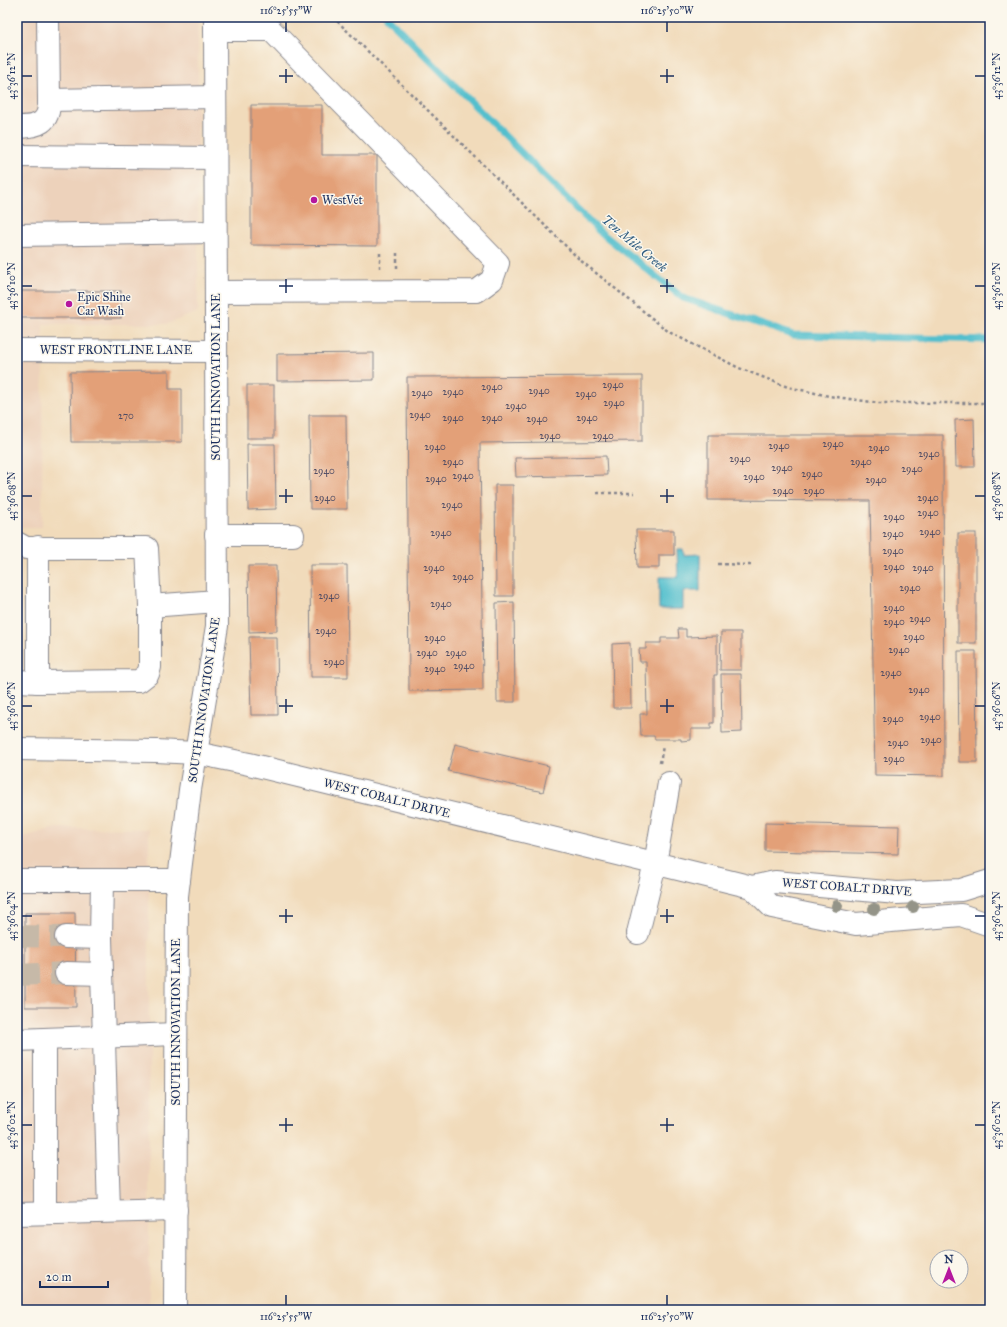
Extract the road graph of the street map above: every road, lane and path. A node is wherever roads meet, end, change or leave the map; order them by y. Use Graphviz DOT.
graph roads {
  1 [pos="48,17"];
  2 [pos="333,17"];
  3 [pos="215,24"];
  4 [pos="215,97"];
  5 [pos="49,100"];
  6 [pos="17,127"];
  7 [pos="17,156"];
  8 [pos="215,158"];
  9 [pos="215,232"];
  10 [pos="17,235"];
  11 [pos="216,292"];
  12 [pos="17,350"];
  13 [pos="216,351"];
  14 [pos="990,403"];
  15 [pos="598,493"];
  16 [pos="634,493"];
  17 [pos="216,535"];
  18 [pos="293,535"];
  19 [pos="25,549"];
  20 [pos="718,564"];
  21 [pos="752,565"];
  22 [pos="217,601"];
  23 [pos="150,606"];
  24 [pos="17,681"];
  25 [pos="38,682"];
  26 [pos="17,749"];
  27 [pos="196,753"];
  28 [pos="669,783"];
  29 [pos="655,864"];
  30 [pos="17,880"];
  31 [pos="102,880"];
  32 [pos="179,880"];
  33 [pos="990,881"];
  34 [pos="752,887"];
  35 [pos="990,925"];
  36 [pos="638,933"];
  37 [pos="66,937"];
  38 [pos="101,938"];
  39 [pos="66,974"];
  40 [pos="102,974"];
  41 [pos="176,1034"];
  42 [pos="104,1036"];
  43 [pos="17,1040"];
  44 [pos="46,1040"];
  45 [pos="176,1210"];
  46 [pos="109,1211"];
  47 [pos="46,1213"];
  48 [pos="17,1214"];
  49 [pos="175,1310"];
  1 -- 5 [label="street"];
  2 -- 14 [label="path"];
  3 -- 4 [label="street, SOUTH INNOVATION LANE"];
  3 -- 11 [label="street"];
  4 -- 5 [label="street"];
  4 -- 8 [label="street, SOUTH INNOVATION LANE"];
  5 -- 6 [label="street"];
  7 -- 8 [label="street"];
  8 -- 9 [label="street, SOUTH INNOVATION LANE"];
  9 -- 10 [label="street"];
  9 -- 11 [label="street, SOUTH INNOVATION LANE"];
  11 -- 13 [label="street, SOUTH INNOVATION LANE"];
  12 -- 13 [label="street, WEST FRONTLINE LANE"];
  13 -- 17 [label="street, SOUTH INNOVATION LANE"];
  15 -- 16 [label="path"];
  17 -- 18 [label="street"];
  17 -- 22 [label="street, SOUTH INNOVATION LANE"];
  19 -- 23 [label="street"];
  19 -- 25 [label="street"];
  20 -- 21 [label="path"];
  22 -- 23 [label="street"];
  22 -- 27 [label="street, SOUTH INNOVATION LANE"];
  23 -- 25 [label="street"];
  24 -- 25 [label="street"];
  26 -- 27 [label="street, WEST COBALT DRIVE"];
  27 -- 29 [label="street, WEST COBALT DRIVE"];
  27 -- 32 [label="street, SOUTH INNOVATION LANE"];
  28 -- 29 [label="street"];
  29 -- 34 [label="street, WEST COBALT DRIVE"];
  29 -- 36 [label="street"];
  30 -- 31 [label="street"];
  31 -- 32 [label="street"];
  31 -- 38 [label="street"];
  32 -- 41 [label="street, SOUTH INNOVATION LANE"];
  33 -- 34 [label="street, WEST COBALT DRIVE"];
  34 -- 35 [label="street"];
  37 -- 38 [label="street"];
  38 -- 40 [label="street"];
  39 -- 40 [label="street"];
  40 -- 42 [label="street"];
  41 -- 42 [label="street"];
  41 -- 45 [label="street, SOUTH INNOVATION LANE"];
  42 -- 44 [label="street"];
  42 -- 46 [label="street"];
  43 -- 44 [label="street"];
  44 -- 47 [label="street"];
  45 -- 46 [label="street"];
  45 -- 49 [label="street, SOUTH INNOVATION LANE"];
  46 -- 47 [label="street"];
  47 -- 48 [label="street"];
}
